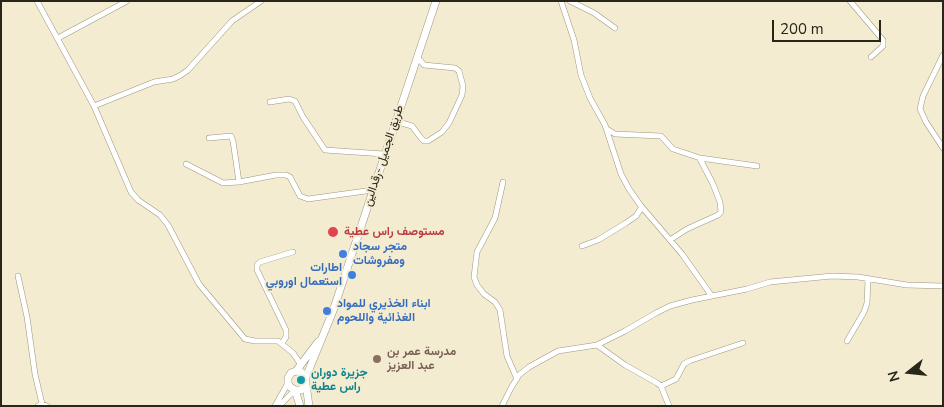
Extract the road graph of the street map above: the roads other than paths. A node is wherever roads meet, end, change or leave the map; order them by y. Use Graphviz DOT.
graph roads {
  1 [pos="37,1"];
  2 [pos="127,1"];
  3 [pos="261,1"];
  4 [pos="436,1"];
  5 [pos="561,1"];
  6 [pos="570,1"];
  7 [pos="850,1"];
  8 [pos="615,28"];
  9 [pos="58,38"];
  10 [pos="943,55"];
  11 [pos="870,57"];
  12 [pos="418,58"];
  13 [pos="270,102"];
  14 [pos="94,106"];
  15 [pos="395,121"];
  16 [pos="607,129"];
  17 [pos="209,138"];
  18 [pos="943,148"];
  19 [pos="384,154"];
  20 [pos="700,158"];
  21 [pos="186,164"];
  22 [pos="757,166"];
  23 [pos="239,182"];
  24 [pos="503,182"];
  25 [pos="373,190"];
  26 [pos="642,208"];
  27 [pos="670,240"];
  28 [pos="582,246"];
  29 [pos="293,252"];
  30 [pos="18,276"];
  31 [pos="868,280"];
  32 [pos="943,286"];
  33 [pos="711,295"];
  34 [pos="321,337"];
  35 [pos="847,341"];
  36 [pos="282,343"];
  37 [pos="743,343"];
  38 [pos="597,345"];
  39 [pos="298,368"];
  40 [pos="517,379"];
  41 [pos="306,380"];
  42 [pos="288,383"];
  43 [pos="660,386"];
  44 [pos="294,390"];
  45 [pos="42,405"];
  46 [pos="275,406"];
  47 [pos="279,406"];
  48 [pos="300,406"];
  49 [pos="308,406"];
  50 [pos="502,406"];
  51 [pos="669,406"];
  1 -- 9 [label="street"];
  2 -- 9 [label="street"];
  3 -- 14 [label="street"];
  4 -- 12 [label="main road, طريق الجميل -رقدالين"];
  5 -- 16 [label="street"];
  6 -- 8 [label="street"];
  7 -- 11 [label="street"];
  9 -- 14 [label="street"];
  10 -- 18 [label="street"];
  12 -- 15 [label="main road, طريق الجميل -رقدالين"];
  12 -- 15 [label="street"];
  13 -- 19 [label="street"];
  14 -- 36 [label="street"];
  15 -- 19 [label="main road, طريق الجميل -رقدالين"];
  16 -- 20 [label="street"];
  16 -- 26 [label="street"];
  17 -- 23 [label="street"];
  19 -- 25 [label="main road, طريق الجميل -رقدالين"];
  20 -- 22 [label="street"];
  20 -- 27 [label="street"];
  21 -- 23 [label="street"];
  23 -- 25 [label="street"];
  24 -- 40 [label="street"];
  25 -- 34 [label="main road, طريق الجميل -رقدالين"];
  26 -- 27 [label="street"];
  26 -- 28 [label="street"];
  27 -- 33 [label="street"];
  29 -- 36 [label="street"];
  30 -- 45 [label="street"];
  31 -- 32 [label="street"];
  31 -- 33 [label="street"];
  31 -- 35 [label="street"];
  33 -- 38 [label="street"];
  34 -- 39 [label="main road"];
  34 -- 41 [label="main road"];
  36 -- 39 [label="street"];
  37 -- 43 [label="street"];
  38 -- 40 [label="street"];
  38 -- 43 [label="street"];
  39 -- 41 [label="main road"];
  39 -- 42 [label="main road"];
  40 -- 50 [label="street"];
  41 -- 44 [label="main road"];
  41 -- 49 [label="main road"];
  42 -- 44 [label="main road"];
  42 -- 46 [label="street"];
  43 -- 51 [label="street"];
  44 -- 47 [label="street"];
  44 -- 48 [label="main road"];
}
